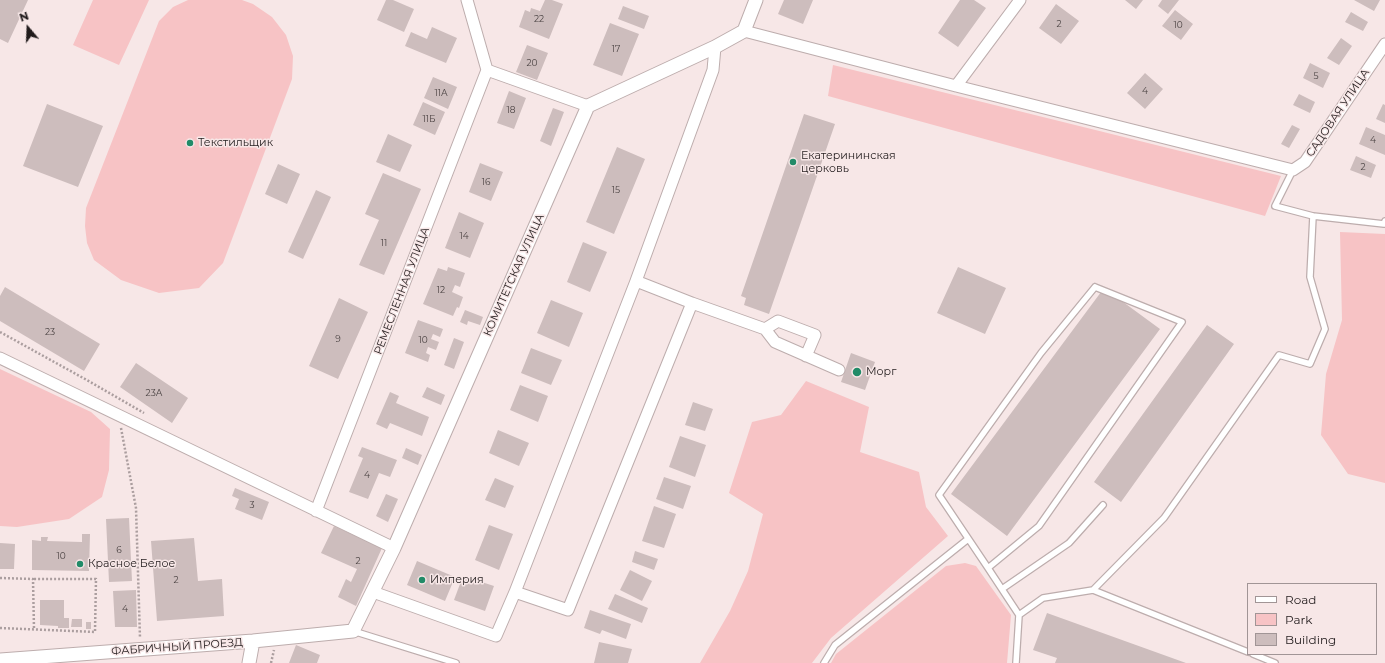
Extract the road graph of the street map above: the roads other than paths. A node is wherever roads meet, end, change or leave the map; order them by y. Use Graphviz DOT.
graph roads {
  1 [pos="467,0"];
  2 [pos="756,0"];
  3 [pos="1020,0"];
  4 [pos="744,31"];
  5 [pos="1385,44"];
  6 [pos="715,47"];
  7 [pos="487,70"];
  8 [pos="956,86"];
  9 [pos="588,106"];
  10 [pos="1293,170"];
  11 [pos="1313,216"];
  12 [pos="1385,221"];
  13 [pos="636,281"];
  14 [pos="692,303"];
  15 [pos="765,329"];
  16 [pos="806,356"];
  17 [pos="0,358"];
  18 [pos="839,370"];
  19 [pos="1103,505"];
  20 [pos="316,511"];
  21 [pos="968,539"];
  22 [pos="394,548"];
  23 [pos="988,568"];
  24 [pos="1002,589"];
  25 [pos="1093,590"];
  26 [pos="373,592"];
  27 [pos="516,592"];
  28 [pos="1019,615"];
  29 [pos="353,631"];
  30 [pos="253,641"];
  31 [pos="1247,652"];
  32 [pos="1255,655"];
  33 [pos="0,660"];
  34 [pos="249,663"];
  35 [pos="456,663"];
  36 [pos="824,663"];
  37 [pos="1016,663"];
  38 [pos="1275,663"];
  1 -- 7 [label="street"];
  2 -- 4 [label="street"];
  3 -- 8 [label="street"];
  4 -- 6 [label="street"];
  4 -- 8 [label="street"];
  5 -- 10 [label="street, САДОВАЯ УЛИЦА"];
  6 -- 9 [label="street"];
  6 -- 13 [label="street"];
  7 -- 9 [label="street"];
  7 -- 20 [label="street, РЕМЕСЛЕННАЯ УЛИЦА"];
  8 -- 10 [label="street"];
  9 -- 22 [label="street, КОМИТЕТСКАЯ УЛИЦА"];
  10 -- 11 [label="lane"];
  11 -- 12 [label="lane"];
  11 -- 25 [label="lane"];
  13 -- 14 [label="street"];
  13 -- 27 [label="street"];
  14 -- 15 [label="street"];
  14 -- 27 [label="street"];
  15 -- 16 [label="street"];
  15 -- 16 [label="street"];
  16 -- 18 [label="street"];
  17 -- 20 [label="street"];
  19 -- 24 [label="lane"];
  20 -- 22 [label="street"];
  21 -- 23 [label="lane"];
  21 -- 23 [label="lane"];
  21 -- 36 [label="lane"];
  22 -- 26 [label="street, КОМИТЕТСКАЯ УЛИЦА"];
  23 -- 24 [label="lane"];
  24 -- 28 [label="lane"];
  25 -- 28 [label="lane"];
  25 -- 31 [label="lane"];
  26 -- 27 [label="street"];
  26 -- 29 [label="street, КОМИТЕТСКАЯ УЛИЦА"];
  28 -- 37 [label="lane"];
  29 -- 30 [label="street, ФАБРИЧНЫЙ ПРОЕЗД"];
  29 -- 35 [label="lane"];
  30 -- 33 [label="street, ФАБРИЧНЫЙ ПРОЕЗД"];
  30 -- 34 [label="street"];
  32 -- 38 [label="lane"];
}
